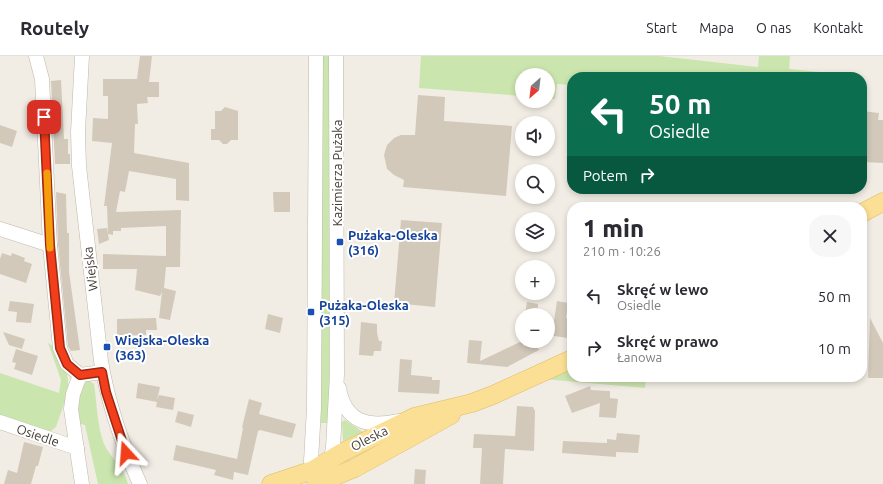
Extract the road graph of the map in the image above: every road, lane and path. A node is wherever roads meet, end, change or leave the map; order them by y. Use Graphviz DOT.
graph roads {
  1 [pos="36,56"];
  2 [pos="82,56"];
  3 [pos="316,56"];
  4 [pos="336,56"];
  5 [pos="883,202"];
  6 [pos="867,210"];
  7 [pos="0,229"];
  8 [pos="50,245"];
  9 [pos="567,362"];
  10 [pos="102,372"];
  11 [pos="337,374"];
  12 [pos="80,375"];
  13 [pos="472,403"];
  14 [pos="414,417"];
  15 [pos="0,422"];
  16 [pos="77,448"];
  17 [pos="332,458"];
  18 [pos="318,478"];
  19 [pos="138,481"];
  20 [pos="82,484"];
  21 [pos="270,484"];
  1 -- 8 [label="street"];
  2 -- 10 [label="street, Wiejska"];
  3 -- 18 [label="street, Kazimierza Pużaka"];
  4 -- 11 [label="street, Kazimierza Pużaka"];
  5 -- 6 [label="main road"];
  7 -- 8 [label="street"];
  8 -- 12 [label="street"];
  9 -- 13 [label="main road, Oleska"];
  10 -- 12 [label="street"];
  10 -- 19 [label="street, Wiejska"];
  11 -- 14 [label="street"];
  11 -- 17 [label="street, Kazimierza Pużaka"];
  12 -- 16 [label="street, Osiedle"];
  13 -- 14 [label="main road, Oleska"];
  13 -- 18 [label="main road, Oleska"];
  14 -- 17 [label="main road, Oleska"];
  15 -- 16 [label="street, Osiedle"];
  16 -- 20 [label="street, Osiedle"];
  17 -- 18 [label="main road, Oleska"];
  18 -- 21 [label="main road, Oleska"];
}
